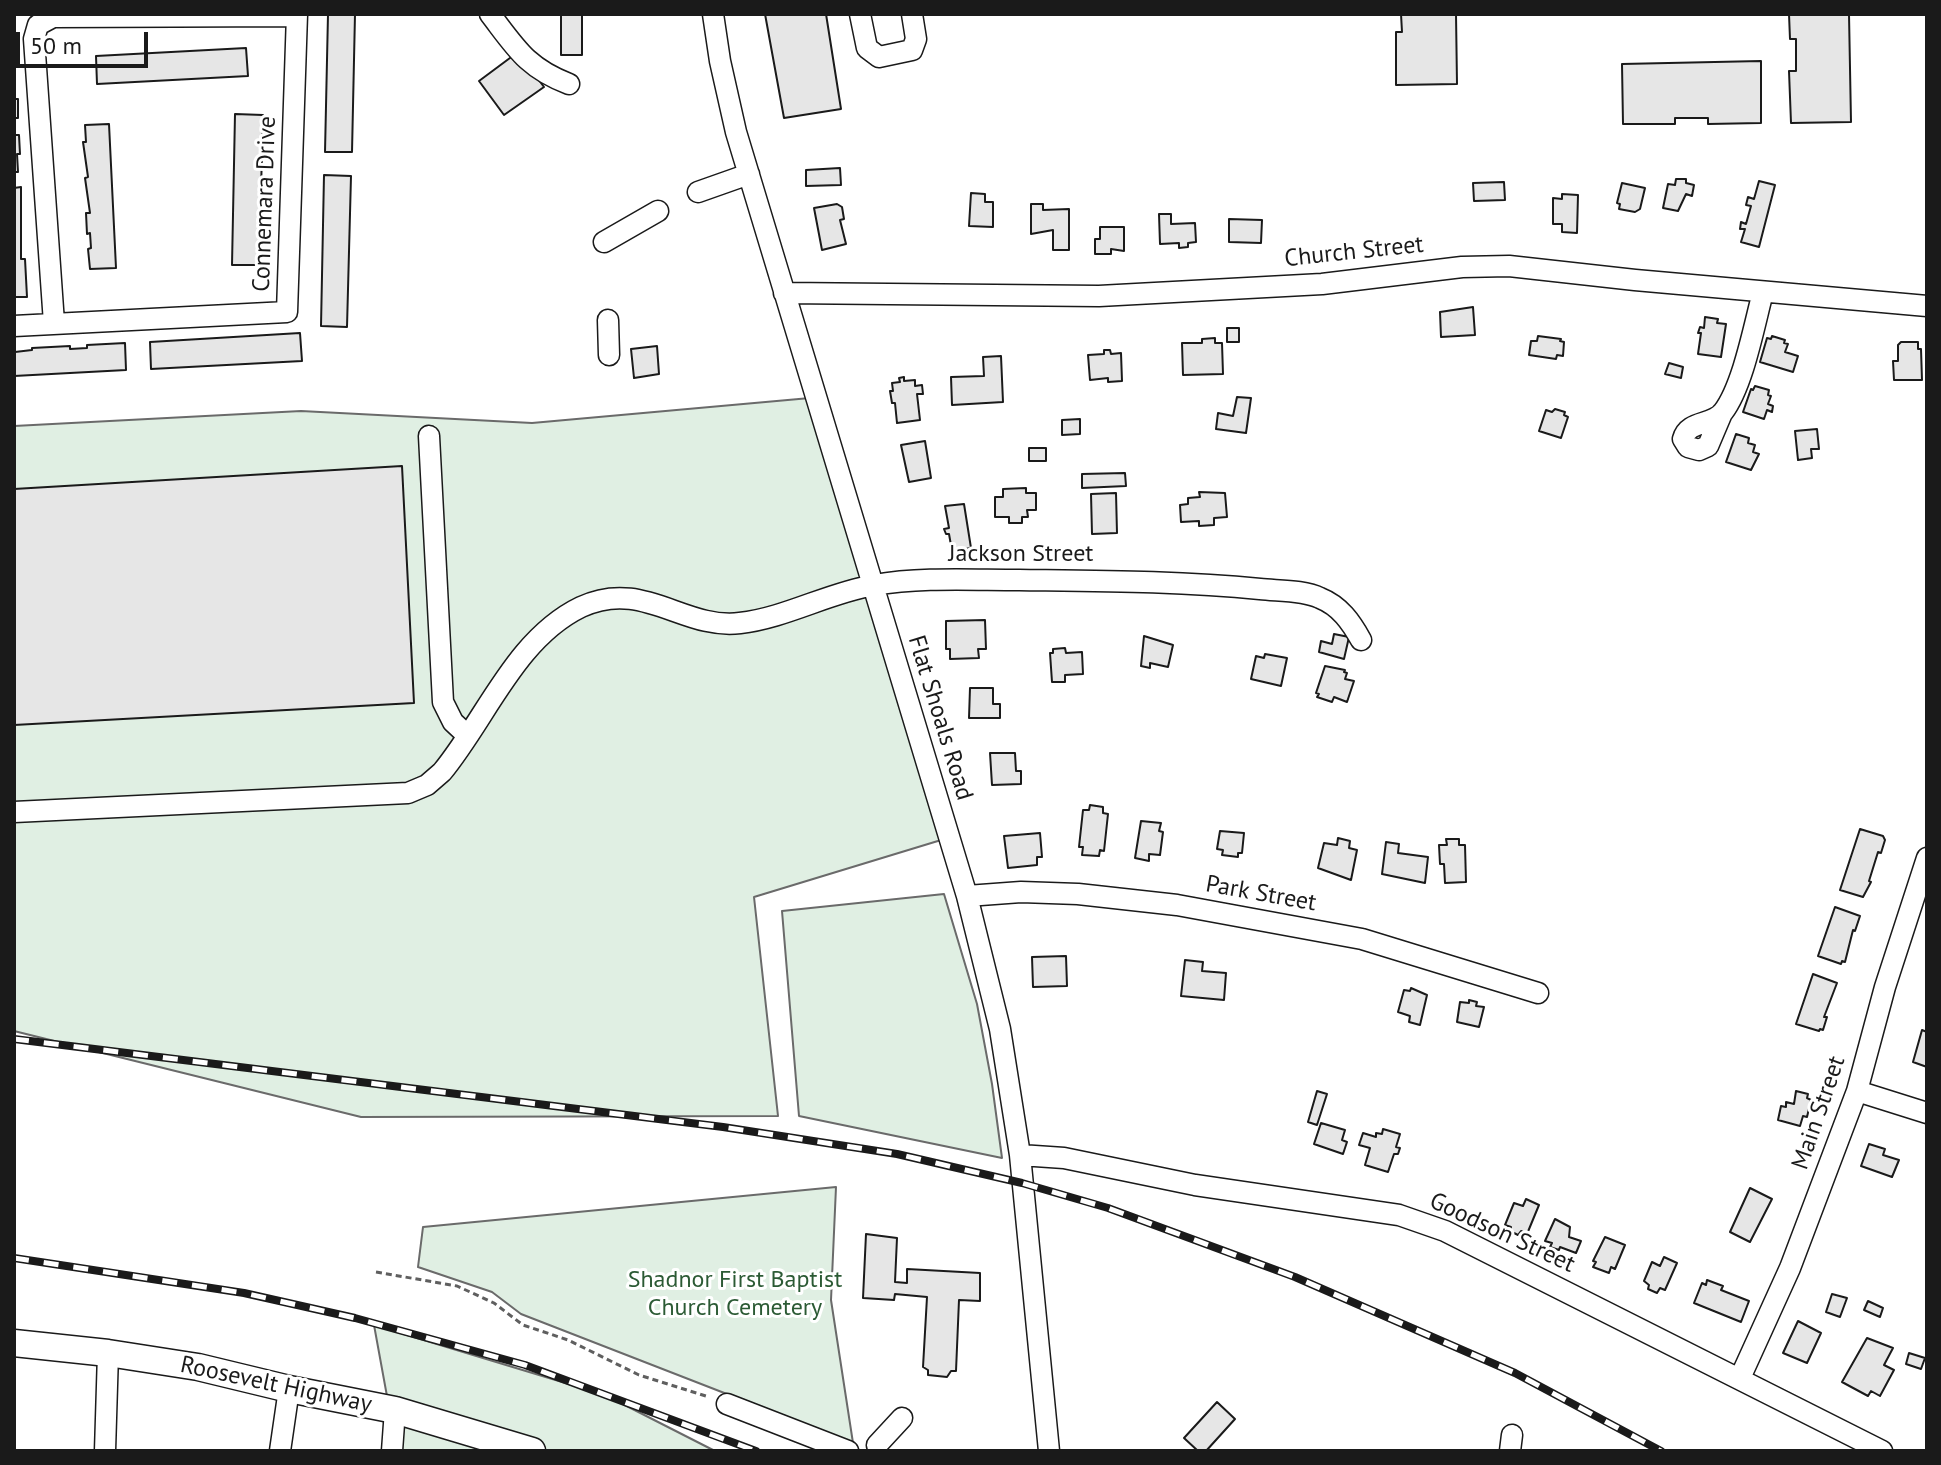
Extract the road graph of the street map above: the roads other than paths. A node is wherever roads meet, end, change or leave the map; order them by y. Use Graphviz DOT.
graph roads {
  1 [pos="490,14"];
  2 [pos="713,14"];
  3 [pos="860,14"];
  4 [pos="912,14"];
  5 [pos="297,15"];
  6 [pos="569,84"];
  7 [pos="749,174"];
  8 [pos="698,192"];
  9 [pos="658,211"];
  10 [pos="604,242"];
  11 [pos="1763,292"];
  12 [pos="784,293"];
  13 [pos="1927,306"];
  14 [pos="608,320"];
  15 [pos="54,323"];
  16 [pos="14,326"];
  17 [pos="609,355"];
  18 [pos="1722,413"];
  19 [pos="429,436"];
  20 [pos="872,586"];
  21 [pos="1361,640"];
  22 [pos="468,736"];
  23 [pos="14,812"];
  24 [pos="1927,858"];
  25 [pos="967,896"];
  26 [pos="1538,993"];
  27 [pos="1857,1091"];
  28 [pos="1927,1113"];
  29 [pos="1020,1155"];
  30 [pos="14,1343"];
  31 [pos="108,1353"];
  32 [pos="1740,1378"];
  33 [pos="289,1389"];
  34 [pos="727,1404"];
  35 [pos="395,1410"];
  36 [pos="902,1418"];
  37 [pos="876,1444"];
  38 [pos="516,1448"];
  39 [pos="105,1451"];
  40 [pos="280,1451"];
  41 [pos="392,1451"];
  42 [pos="848,1451"];
  43 [pos="1049,1451"];
  44 [pos="1882,1451"];
  1 -- 6 [label="street"];
  2 -- 7 [label="street, Flat Shoals Road"];
  3 -- 4 [label="street"];
  5 -- 15 [label="street, Connemara Drive"];
  5 -- 15 [label="street"];
  7 -- 8 [label="street"];
  7 -- 12 [label="street, Flat Shoals Road"];
  9 -- 10 [label="street"];
  11 -- 12 [label="street, Church Street"];
  11 -- 13 [label="street, Church Street"];
  11 -- 18 [label="street"];
  12 -- 20 [label="street, Flat Shoals Road"];
  14 -- 17 [label="street"];
  15 -- 16 [label="street, Connemara Drive"];
  19 -- 22 [label="street"];
  20 -- 21 [label="street, Jackson Street"];
  20 -- 22 [label="street, Jackson Street"];
  20 -- 25 [label="street, Flat Shoals Road"];
  22 -- 23 [label="street, Jackson Street"];
  24 -- 27 [label="street, Main Street"];
  25 -- 26 [label="street, Park Street"];
  25 -- 29 [label="street, Flat Shoals Road"];
  27 -- 28 [label="street"];
  27 -- 32 [label="street, Main Street"];
  29 -- 32 [label="street, Goodson Street"];
  29 -- 43 [label="street, Flat Shoals Road"];
  30 -- 31 [label="main road, Roosevelt Highway"];
  31 -- 33 [label="main road, Roosevelt Highway"];
  31 -- 39 [label="street"];
  32 -- 44 [label="street, Goodson Street"];
  33 -- 35 [label="main road, Roosevelt Highway"];
  33 -- 40 [label="street"];
  34 -- 42 [label="street"];
  35 -- 38 [label="main road, Roosevelt Highway"];
  35 -- 41 [label="street"];
  36 -- 37 [label="street"];
}
